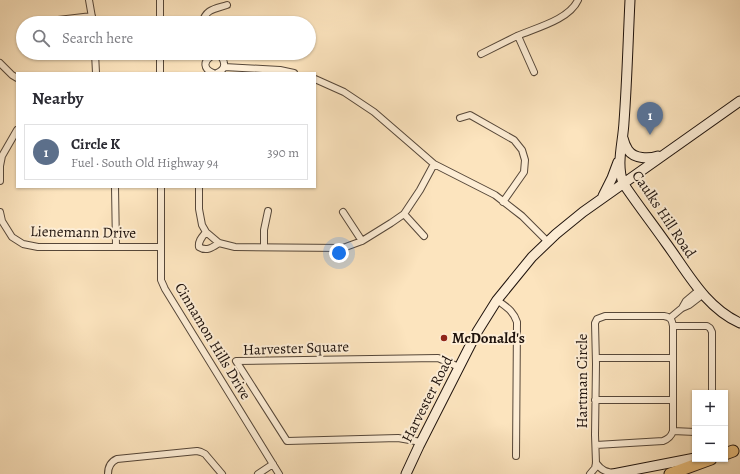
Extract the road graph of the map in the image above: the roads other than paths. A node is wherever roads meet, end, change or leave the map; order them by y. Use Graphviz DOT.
graph roads {
  1 [pos="89,0"];
  2 [pos="160,0"];
  3 [pos="578,0"];
  4 [pos="630,0"];
  5 [pos="228,5"];
  6 [pos="91,16"];
  7 [pos="160,16"];
  8 [pos="204,16"];
  9 [pos="518,36"];
  10 [pos="481,54"];
  11 [pos="95,60"];
  12 [pos="160,60"];
  13 [pos="207,60"];
  14 [pos="223,60"];
  15 [pos="0,63"];
  16 [pos="224,67"];
  17 [pos="96,72"];
  18 [pos="160,72"];
  19 [pos="210,72"];
  20 [pos="219,72"];
  21 [pos="289,72"];
  22 [pos="534,72"];
  23 [pos="16,77"];
  24 [pos="316,79"];
  25 [pos="740,101"];
  26 [pos="460,118"];
  27 [pos="16,132"];
  28 [pos="622,138"];
  29 [pos="666,152"];
  30 [pos="621,153"];
  31 [pos="434,164"];
  32 [pos="0,181"];
  33 [pos="623,183"];
  34 [pos="115,188"];
  35 [pos="161,188"];
  36 [pos="199,188"];
  37 [pos="602,198"];
  38 [pos="503,202"];
  39 [pos="0,212"];
  40 [pos="268,212"];
  41 [pos="343,212"];
  42 [pos="404,214"];
  43 [pos="206,232"];
  44 [pos="424,236"];
  45 [pos="362,241"];
  46 [pos="548,242"];
  47 [pos="219,243"];
  48 [pos="116,246"];
  49 [pos="161,247"];
  50 [pos="264,248"];
  51 [pos="701,292"];
  52 [pos="496,300"];
  53 [pos="670,318"];
  54 [pos="740,323"];
  55 [pos="673,326"];
  56 [pos="596,358"];
  57 [pos="672,358"];
  58 [pos="459,367"];
  59 [pos="712,390"];
  60 [pos="595,400"];
  61 [pos="673,400"];
  62 [pos="673,432"];
  63 [pos="692,432"];
  64 [pos="421,442"];
  65 [pos="596,445"];
  66 [pos="516,456"];
  67 [pos="692,459"];
  68 [pos="703,462"];
  69 [pos="596,463"];
  70 [pos="273,464"];
  71 [pos="409,471"];
  72 [pos="616,473"];
  73 [pos="108,474"];
  74 [pos="222,474"];
  75 [pos="258,474"];
  76 [pos="279,474"];
  77 [pos="590,474"];
  78 [pos="670,474"];
  1 -- 6 [label="street"];
  2 -- 7 [label="street"];
  3 -- 9 [label="street"];
  4 -- 28 [label="main road, Caulks Hill Road"];
  5 -- 8 [label="street"];
  9 -- 10 [label="street"];
  9 -- 22 [label="street"];
  11 -- 17 [label="street"];
  12 -- 18 [label="street"];
  13 -- 19 [label="street"];
  14 -- 16 [label="street"];
  15 -- 23 [label="street"];
  16 -- 20 [label="street"];
  16 -- 21 [label="street"];
  24 -- 31 [label="street"];
  25 -- 29 [label="main road, Harvester Road"];
  26 -- 38 [label="street"];
  27 -- 32 [label="street"];
  28 -- 29 [label="main road"];
  28 -- 30 [label="main road, Caulks Hill Road"];
  29 -- 33 [label="main road, Harvester Road"];
  30 -- 33 [label="main road, Caulks Hill Road"];
  30 -- 37 [label="main road"];
  31 -- 38 [label="street"];
  31 -- 42 [label="street"];
  33 -- 37 [label="main road, Harvester Road"];
  33 -- 51 [label="main road, Caulks Hill Road"];
  34 -- 48 [label="street"];
  35 -- 49 [label="street, Cinnamon Hills Drive"];
  36 -- 43 [label="street"];
  37 -- 46 [label="main road, Harvester Road"];
  38 -- 46 [label="street"];
  39 -- 48 [label="street, Lienemann Drive"];
  40 -- 50 [label="street"];
  41 -- 45 [label="street"];
  42 -- 44 [label="street"];
  42 -- 45 [label="street"];
  43 -- 47 [label="street"];
  43 -- 47 [label="street"];
  45 -- 50 [label="street"];
  46 -- 52 [label="main road, Harvester Road"];
  47 -- 50 [label="street"];
  48 -- 49 [label="street, Lienemann Drive"];
  49 -- 70 [label="street, Cinnamon Hills Drive"];
  51 -- 53 [label="street"];
  51 -- 54 [label="main road, Caulks Hill Road"];
  52 -- 58 [label="main road, Harvester Road"];
  52 -- 66 [label="street"];
  53 -- 55 [label="street"];
  53 -- 56 [label="street, Hartman Circle"];
  55 -- 57 [label="street"];
  55 -- 59 [label="street"];
  56 -- 57 [label="street"];
  56 -- 60 [label="street, Hartman Circle"];
  57 -- 61 [label="street"];
  58 -- 64 [label="main road, Harvester Road"];
  58 -- 64 [label="street, Harvester Square"];
  60 -- 61 [label="street"];
  60 -- 65 [label="street, Hartman Circle"];
  61 -- 62 [label="street"];
  62 -- 63 [label="street"];
  62 -- 65 [label="street, Hartman Circle"];
  64 -- 71 [label="main road, Harvester Road"];
  65 -- 69 [label="street, Hartman Circle"];
  67 -- 72 [label="main road"];
  68 -- 78 [label="highway"];
  69 -- 72 [label="street"];
  69 -- 77 [label="street, Hartman Circle"];
  70 -- 75 [label="street"];
  70 -- 76 [label="street, Cinnamon Hills Drive"];
  73 -- 74 [label="street"];
}
